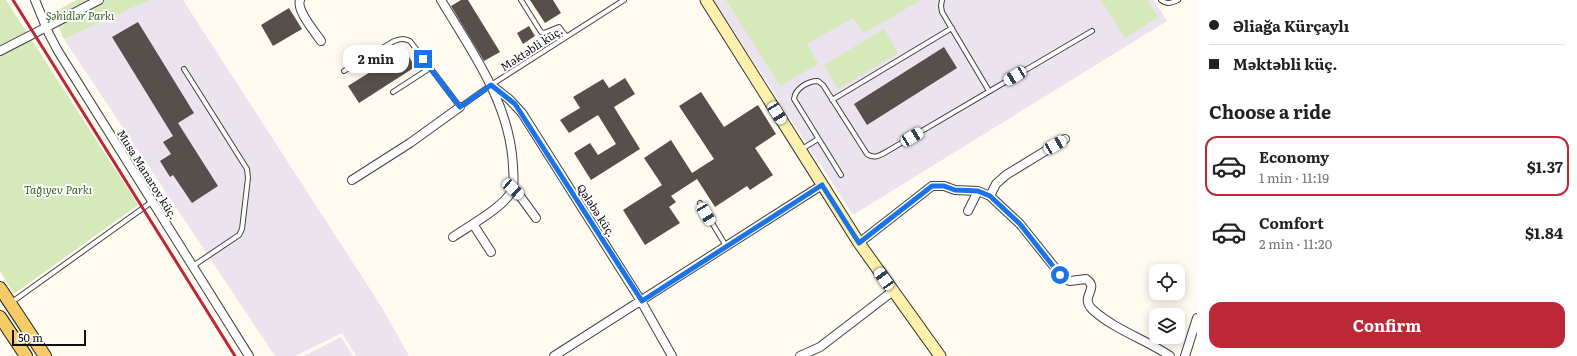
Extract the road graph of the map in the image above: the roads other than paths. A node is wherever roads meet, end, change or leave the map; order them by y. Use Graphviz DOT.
graph roads {
  1 [pos="35,0"];
  2 [pos="99,0"];
  3 [pos="300,0"];
  4 [pos="443,0"];
  5 [pos="521,0"];
  6 [pos="624,0"];
  7 [pos="706,0"];
  8 [pos="942,0"];
  9 [pos="1162,0"];
  10 [pos="1178,0"];
  11 [pos="46,28"];
  12 [pos="952,28"];
  13 [pos="1092,31"];
  14 [pos="566,36"];
  15 [pos="320,41"];
  16 [pos="0,51"];
  17 [pos="430,68"];
  18 [pos="184,69"];
  19 [pos="344,71"];
  20 [pos="491,85"];
  21 [pos="989,91"];
  22 [pos="393,92"];
  23 [pos="832,100"];
  24 [pos="460,107"];
  25 [pos="818,139"];
  26 [pos="1065,139"];
  27 [pos="800,151"];
  28 [pos="841,175"];
  29 [pos="352,180"];
  30 [pos="822,185"];
  31 [pos="513,189"];
  32 [pos="978,191"];
  33 [pos="990,196"];
  34 [pos="153,201"];
  35 [pos="700,203"];
  36 [pos="968,211"];
  37 [pos="536,218"];
  38 [pos="473,224"];
  39 [pos="453,238"];
  40 [pos="859,243"];
  41 [pos="726,246"];
  42 [pos="491,252"];
  43 [pos="194,266"];
  44 [pos="0,288"];
  45 [pos="893,291"];
  46 [pos="642,301"];
  47 [pos="10,303"];
  48 [pos="0,317"];
  49 [pos="1197,318"];
  50 [pos="26,356"];
  51 [pos="45,356"];
  52 [pos="250,356"];
  53 [pos="554,356"];
  54 [pos="672,356"];
  55 [pos="800,356"];
  56 [pos="940,356"];
  57 [pos="1170,356"];
  58 [pos="1185,356"];
  1 -- 11 [label="street, Musa Manarov küç."];
  2 -- 11 [label="street"];
  3 -- 15 [label="street"];
  4 -- 20 [label="street"];
  5 -- 14 [label="lane"];
  6 -- 14 [label="lane, Məktəbli küç."];
  7 -- 27 [label="street"];
  8 -- 12 [label="lane"];
  9 -- 10 [label="lane"];
  11 -- 16 [label="street"];
  11 -- 34 [label="street, Musa Manarov küç."];
  12 -- 21 [label="lane"];
  12 -- 23 [label="lane"];
  13 -- 21 [label="lane"];
  14 -- 20 [label="lane, Məktəbli küç."];
  17 -- 19 [label="lane"];
  17 -- 22 [label="lane"];
  17 -- 24 [label="lane"];
  18 -- 43 [label="lane"];
  20 -- 24 [label="lane, Məktəbli küç."];
  20 -- 31 [label="street"];
  20 -- 46 [label="street, Qələbə küç."];
  21 -- 23 [label="lane"];
  23 -- 25 [label="lane"];
  24 -- 29 [label="street"];
  25 -- 27 [label="lane"];
  25 -- 28 [label="lane"];
  26 -- 33 [label="street"];
  27 -- 30 [label="street"];
  30 -- 40 [label="street"];
  30 -- 41 [label="street"];
  31 -- 37 [label="street"];
  31 -- 38 [label="street"];
  32 -- 33 [label="street"];
  32 -- 36 [label="street"];
  32 -- 40 [label="street"];
  33 -- 57 [label="street"];
  34 -- 43 [label="street, Musa Manarov küç."];
  34 -- 47 [label="lane"];
  35 -- 41 [label="lane"];
  38 -- 39 [label="street"];
  38 -- 42 [label="street"];
  40 -- 45 [label="street"];
  41 -- 46 [label="street"];
  43 -- 52 [label="street, Musa Manarov küç."];
  44 -- 47 [label="main road"];
  45 -- 55 [label="street"];
  45 -- 56 [label="street"];
  46 -- 53 [label="street"];
  46 -- 54 [label="street, Qələbə küç."];
  47 -- 51 [label="main road"];
  48 -- 50 [label="main road"];
  49 -- 58 [label="street"];
}
